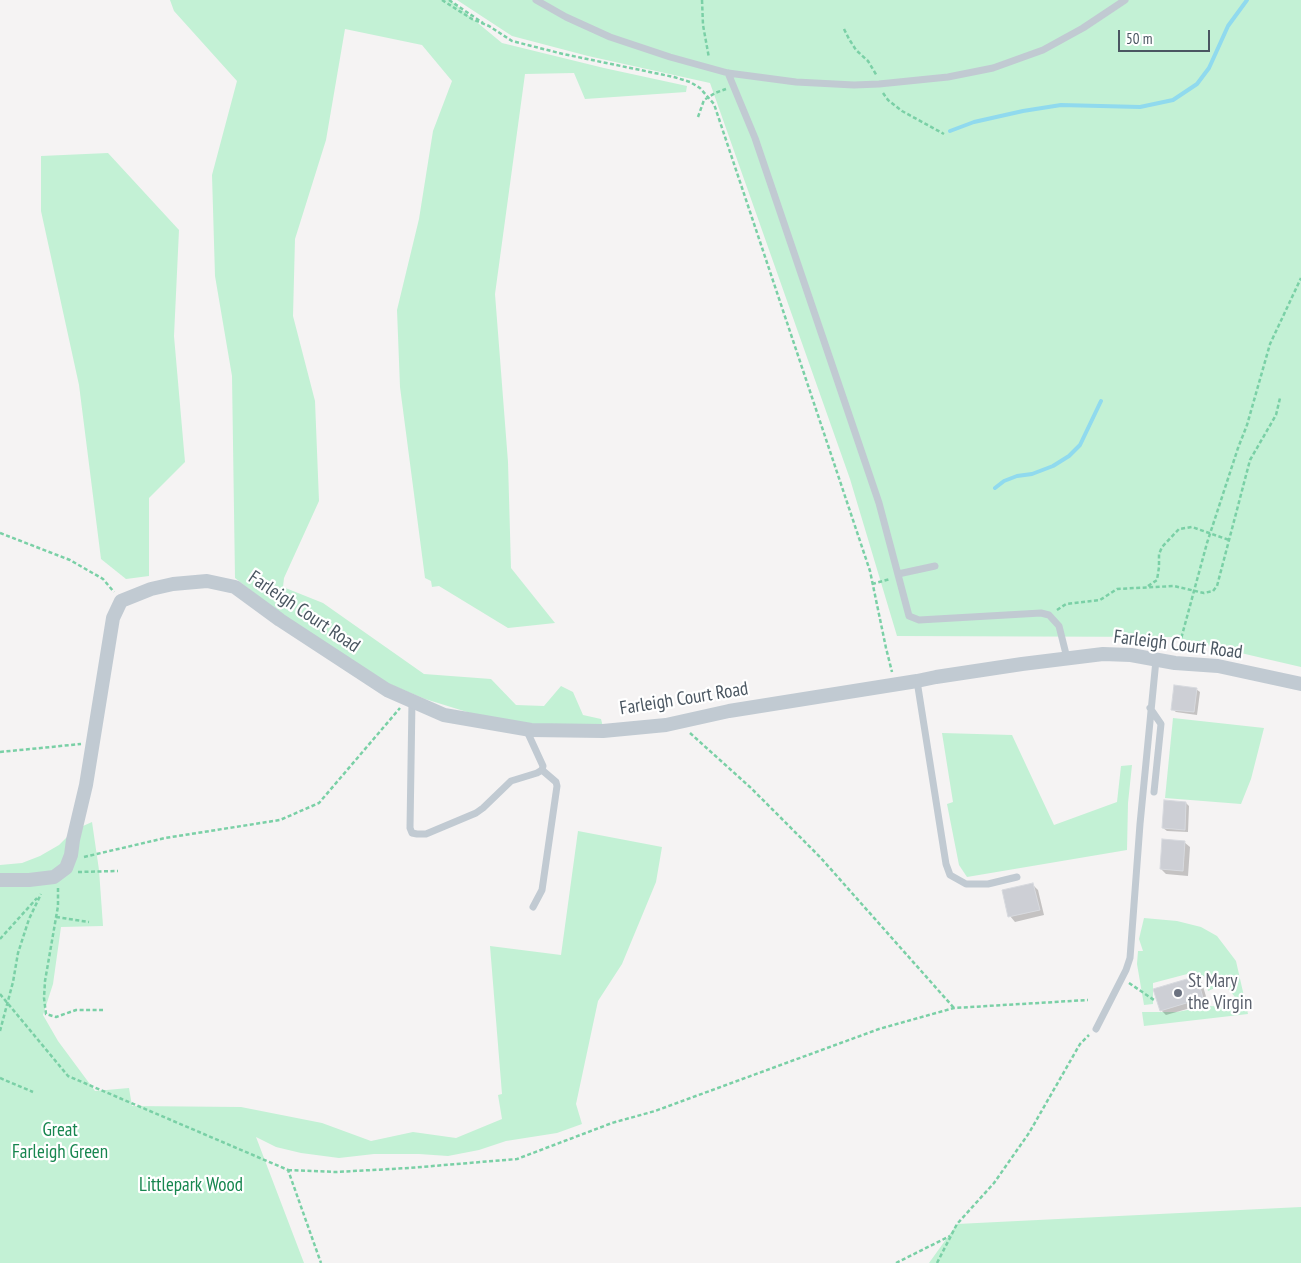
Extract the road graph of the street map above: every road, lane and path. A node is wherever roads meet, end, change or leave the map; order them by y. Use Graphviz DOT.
graph roads {
  1 [pos="442,0"];
  2 [pos="449,0"];
  3 [pos="536,0"];
  4 [pos="702,0"];
  5 [pos="1125,0"];
  6 [pos="489,26"];
  7 [pos="711,69"];
  8 [pos="728,74"];
  9 [pos="734,87"];
  10 [pos="709,96"];
  11 [pos="698,118"];
  12 [pos="1301,278"];
  13 [pos="1280,398"];
  14 [pos="0,533"];
  15 [pos="1210,534"];
  16 [pos="1229,540"];
  17 [pos="935,566"];
  18 [pos="898,576"];
  19 [pos="872,584"];
  20 [pos="1147,587"];
  21 [pos="1194,590"];
  22 [pos="121,601"];
  23 [pos="1049,615"];
  24 [pos="1067,658"];
  25 [pos="1156,660"];
  26 [pos="1175,663"];
  27 [pos="917,681"];
  28 [pos="895,684"];
  29 [pos="1301,684"];
  30 [pos="410,700"];
  31 [pos="1150,708"];
  32 [pos="677,722"];
  33 [pos="526,729"];
  34 [pos="92,745"];
  35 [pos="0,752"];
  36 [pos="542,770"];
  37 [pos="1154,792"];
  38 [pos="67,864"];
  39 [pos="118,871"];
  40 [pos="1017,877"];
  41 [pos="54,878"];
  42 [pos="0,880"];
  43 [pos="40,894"];
  44 [pos="533,907"];
  45 [pos="56,917"];
  46 [pos="88,922"];
  47 [pos="0,939"];
  48 [pos="1121,979"];
  49 [pos="0,994"];
  50 [pos="1088,1000"];
  51 [pos="1154,1000"];
  52 [pos="7,1003"];
  53 [pos="954,1008"];
  54 [pos="103,1010"];
  55 [pos="1096,1029"];
  56 [pos="0,1031"];
  57 [pos="0,1078"];
  58 [pos="33,1092"];
  59 [pos="288,1170"];
  60 [pos="951,1235"];
  61 [pos="321,1263"];
  62 [pos="896,1263"];
  63 [pos="937,1263"];
  1 -- 6 [label="path"];
  2 -- 6 [label="path"];
  3 -- 7 [label="lane"];
  4 -- 7 [label="path"];
  5 -- 8 [label="lane"];
  6 -- 10 [label="path"];
  7 -- 8 [label="lane"];
  8 -- 9 [label="lane"];
  9 -- 10 [label="path"];
  9 -- 18 [label="lane"];
  10 -- 11 [label="path"];
  10 -- 19 [label="path"];
  12 -- 15 [label="path"];
  13 -- 16 [label="path"];
  14 -- 22 [label="path"];
  15 -- 16 [label="path"];
  15 -- 20 [label="path"];
  15 -- 21 [label="path"];
  16 -- 21 [label="path"];
  17 -- 18 [label="lane"];
  18 -- 19 [label="path"];
  18 -- 23 [label="lane"];
  19 -- 28 [label="path"];
  20 -- 21 [label="path"];
  20 -- 23 [label="path"];
  21 -- 26 [label="path"];
  22 -- 30 [label="street, Farleigh Court Road"];
  22 -- 34 [label="street"];
  23 -- 24 [label="lane"];
  24 -- 25 [label="street, Farleigh Court Road"];
  24 -- 27 [label="street, Farleigh Court Road"];
  25 -- 26 [label="street, Farleigh Court Road"];
  25 -- 31 [label="lane"];
  26 -- 29 [label="street, Farleigh Court Road"];
  27 -- 28 [label="street, Farleigh Court Road"];
  27 -- 40 [label="lane"];
  28 -- 32 [label="street, Farleigh Court Road"];
  30 -- 33 [label="street, Farleigh Court Road"];
  30 -- 36 [label="lane"];
  30 -- 38 [label="path"];
  31 -- 37 [label="lane"];
  31 -- 48 [label="lane"];
  32 -- 33 [label="street, Farleigh Court Road"];
  32 -- 53 [label="path"];
  33 -- 36 [label="lane"];
  34 -- 35 [label="path"];
  34 -- 38 [label="street"];
  36 -- 44 [label="lane"];
  38 -- 39 [label="path"];
  38 -- 41 [label="street"];
  41 -- 42 [label="street"];
  41 -- 43 [label="path"];
  41 -- 45 [label="path"];
  43 -- 47 [label="path"];
  43 -- 52 [label="path"];
  45 -- 46 [label="path"];
  45 -- 54 [label="path"];
  48 -- 51 [label="path"];
  48 -- 55 [label="lane"];
  49 -- 52 [label="path"];
  50 -- 53 [label="path"];
  52 -- 56 [label="path"];
  52 -- 59 [label="path"];
  53 -- 59 [label="path"];
  55 -- 60 [label="path"];
  57 -- 58 [label="path"];
  59 -- 61 [label="path"];
  60 -- 62 [label="path"];
  60 -- 63 [label="path"];
}
